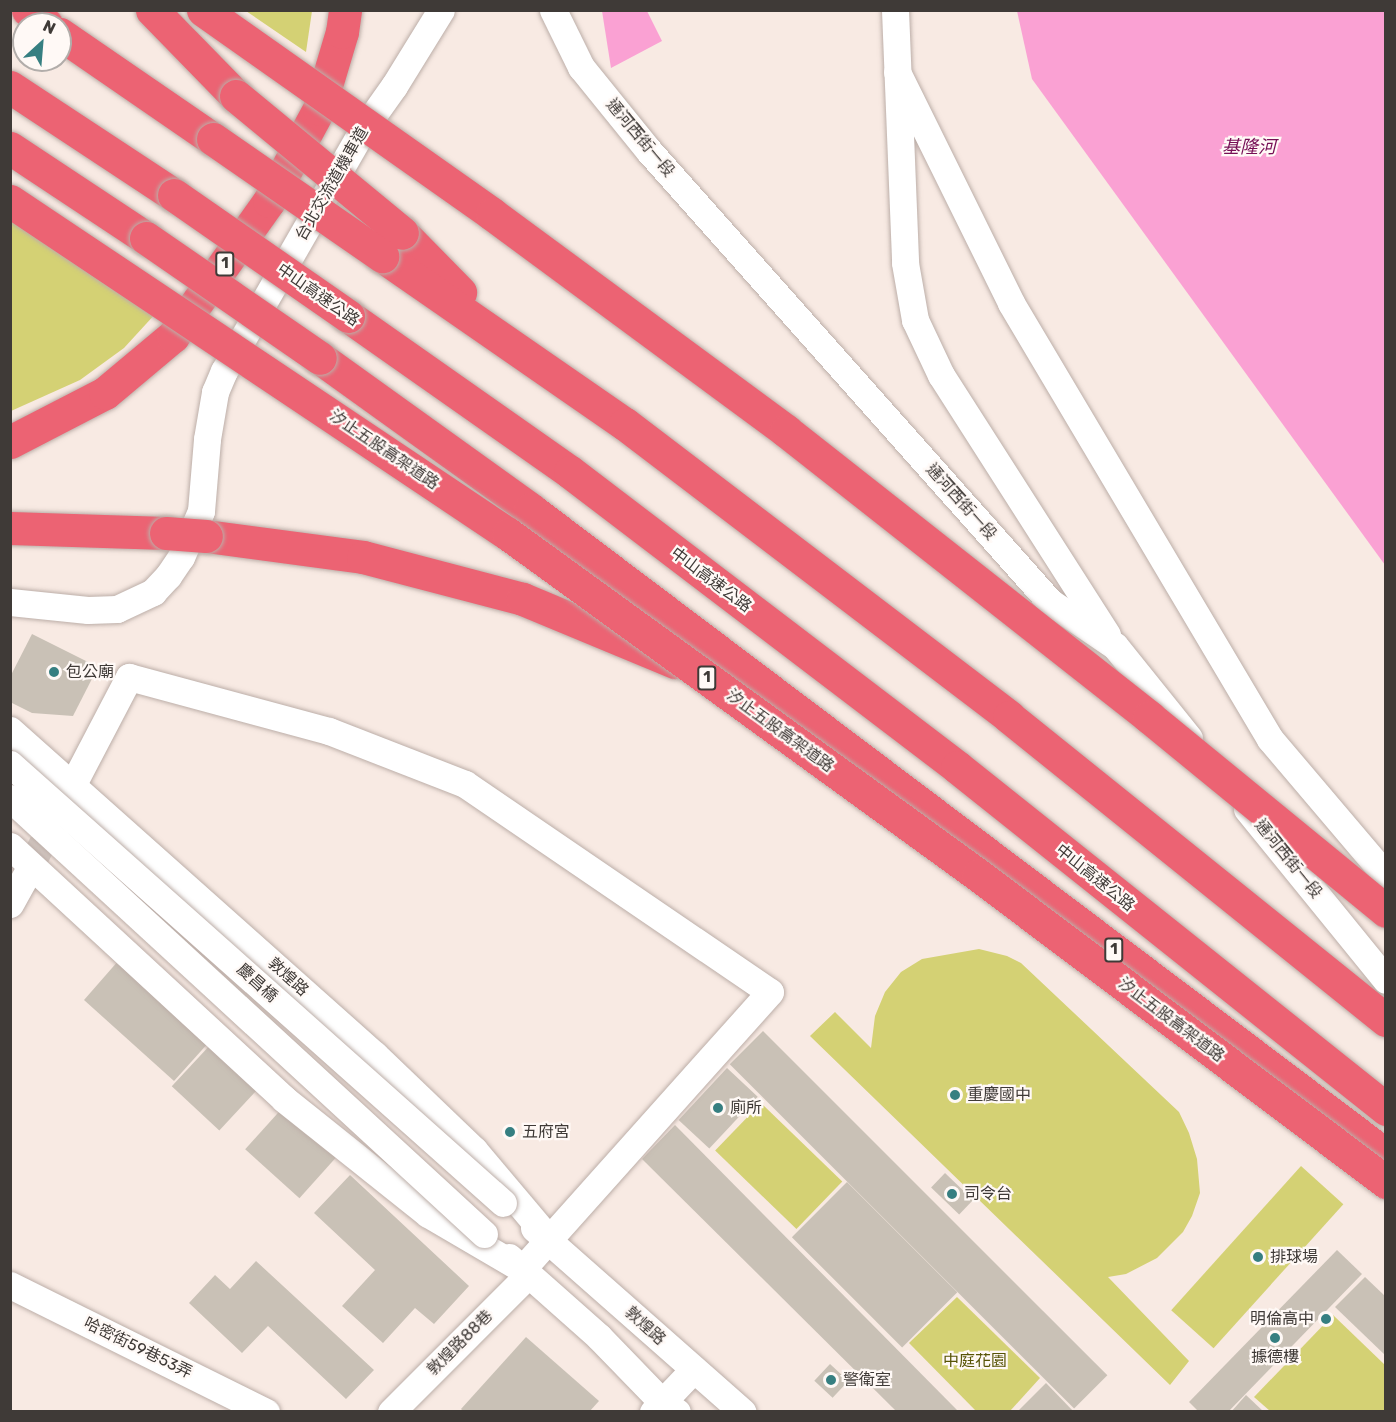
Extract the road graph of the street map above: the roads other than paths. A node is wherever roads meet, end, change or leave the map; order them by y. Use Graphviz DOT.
graph roads {
  1 [pos="152,10"];
  2 [pos="203,10"];
  3 [pos="345,10"];
  4 [pos="441,10"];
  5 [pos="553,10"];
  6 [pos="895,10"];
  7 [pos="72,42"];
  8 [pos="897,72"];
  9 [pos="10,87"];
  10 [pos="10,148"];
  11 [pos="10,201"];
  12 [pos="392,244"];
  13 [pos="10,442"];
  14 [pos="10,528"];
  15 [pos="10,602"];
  16 [pos="1115,646"];
  17 [pos="10,730"];
  18 [pos="843,745"];
  19 [pos="10,764"];
  20 [pos="73,784"];
  21 [pos="10,798"];
  22 [pos="10,846"];
  23 [pos="31,866"];
  24 [pos="1386,876"];
  25 [pos="10,904"];
  26 [pos="1386,911"];
  27 [pos="1386,980"];
  28 [pos="1386,1020"];
  29 [pos="1386,1109"];
  30 [pos="1386,1155"];
  31 [pos="1386,1182"];
  32 [pos="503,1203"];
  33 [pos="549,1239"];
  34 [pos="525,1272"];
  35 [pos="10,1285"];
  36 [pos="694,1369"];
  37 [pos="664,1408"];
  38 [pos="266,1412"];
  39 [pos="391,1412"];
  40 [pos="743,1412"];
  1 -- 12 [label="highway, bridge"];
  2 -- 26 [label="highway, bridge"];
  3 -- 13 [label="highway, 1"];
  4 -- 15 [label="street, 台北交流道機車道"];
  5 -- 16 [label="street, 通河西街一段"];
  6 -- 8 [label="street"];
  7 -- 12 [label="highway, bridge"];
  8 -- 16 [label="street"];
  8 -- 24 [label="street"];
  9 -- 29 [label="highway, 中山高速公路 / 1, bridge"];
  10 -- 18 [label="highway, 1, bridge"];
  11 -- 31 [label="highway, 汐止五股高架道路 / 1, bridge"];
  12 -- 28 [label="highway"];
  14 -- 18 [label="highway, 1, bridge"];
  16 -- 27 [label="street, 通河西街一段"];
  17 -- 20 [label="street, 敦煌路"];
  18 -- 30 [label="highway, 1"];
  19 -- 32 [label="street, 慶昌橋, bridge"];
  20 -- 33 [label="street, 敦煌路"];
  20 -- 33 [label="street, 敦煌路88巷"];
  21 -- 34 [label="street, 慶昌橋, bridge"];
  22 -- 23 [label="street"];
  23 -- 25 [label="street"];
  23 -- 34 [label="street"];
  32 -- 33 [label="street, 敦煌路"];
  33 -- 34 [label="street, 敦煌路88巷"];
  33 -- 36 [label="street, 敦煌路"];
  34 -- 37 [label="street"];
  34 -- 39 [label="street, 敦煌路88巷"];
  35 -- 38 [label="street, 哈密街59巷53弄"];
  36 -- 37 [label="street"];
  36 -- 40 [label="street, 敦煌路"];
}
